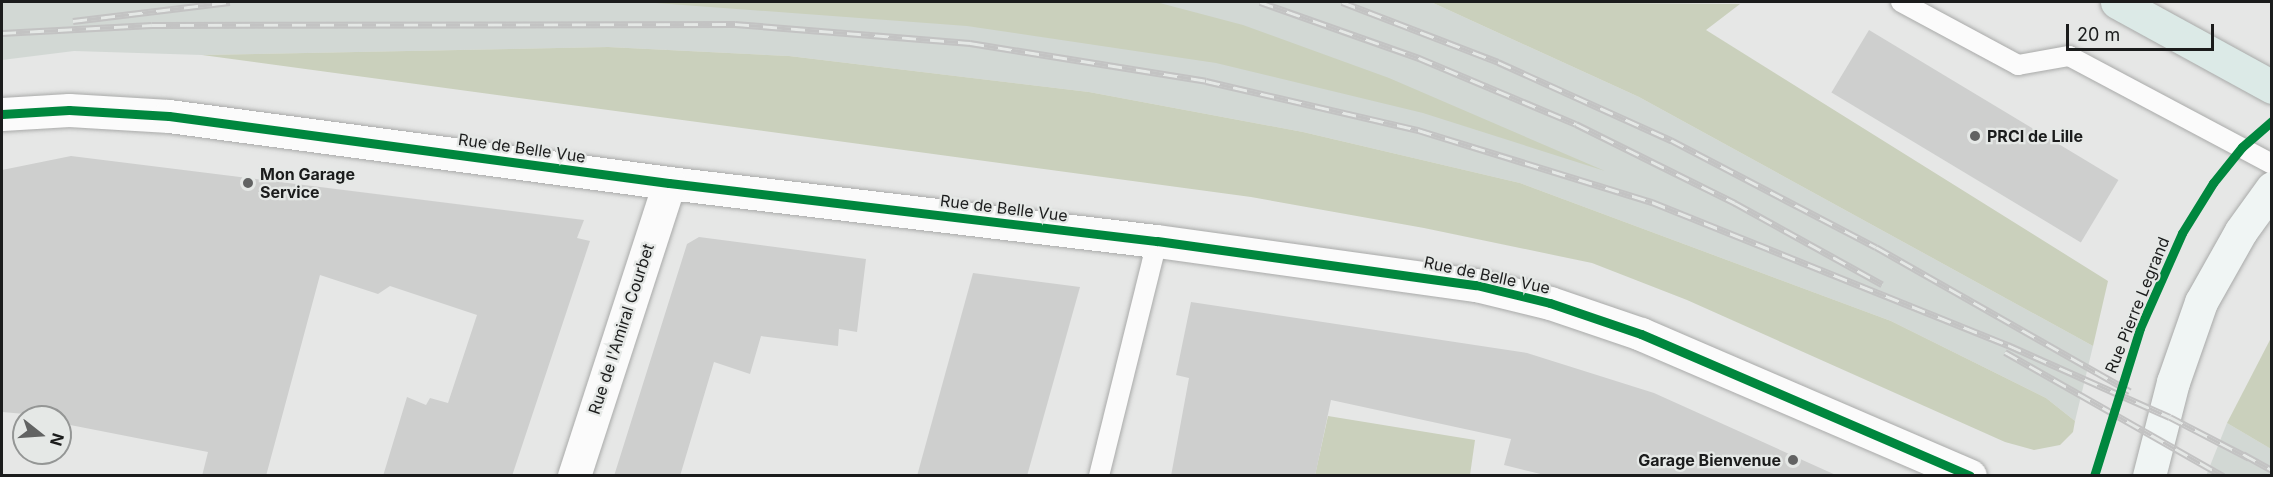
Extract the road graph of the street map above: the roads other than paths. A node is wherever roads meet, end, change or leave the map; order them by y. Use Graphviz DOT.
graph roads {
  1 [pos="1901,2"];
  2 [pos="2116,2"];
  3 [pos="2271,87"];
  4 [pos="2,114"];
  5 [pos="2271,164"];
  6 [pos="669,183"];
  7 [pos="2271,188"];
  8 [pos="1157,241"];
  9 [pos="574,476"];
  10 [pos="1099,476"];
  11 [pos="1970,476"];
  12 [pos="2149,476"];
  1 -- 5 [label="lane"];
  2 -- 3 [label="highway"];
  4 -- 6 [label="street, Rue de Belle Vue"];
  6 -- 8 [label="street, Rue de Belle Vue"];
  6 -- 9 [label="street, Rue de l'Amiral Courbet"];
  7 -- 12 [label="main road"];
  8 -- 10 [label="lane"];
  8 -- 11 [label="street, Rue de Belle Vue"];
}
